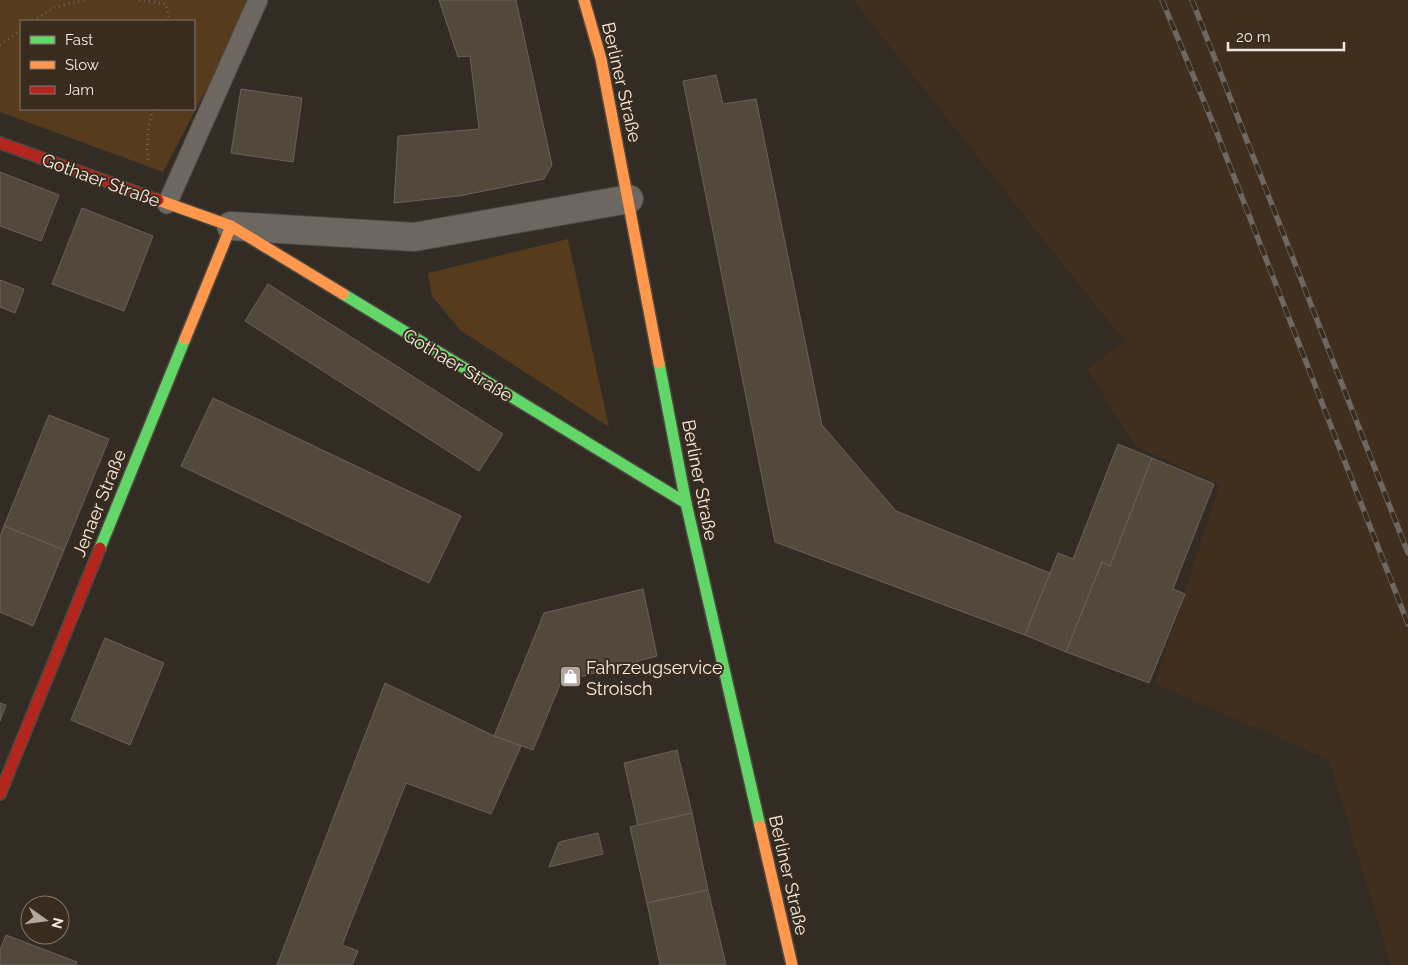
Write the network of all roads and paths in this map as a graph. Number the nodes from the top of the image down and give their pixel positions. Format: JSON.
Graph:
{"nodes":[{"id":1,"x":86,"y":0,"type":"edge"},
{"id":2,"x":139,"y":0,"type":"edge"},
{"id":3,"x":258,"y":0,"type":"edge"},
{"id":4,"x":584,"y":0,"type":"edge"},
{"id":5,"x":34,"y":20,"type":"edge"},
{"id":6,"x":170,"y":20,"type":"edge"},
{"id":7,"x":20,"y":31,"type":"edge"},
{"id":8,"x":0,"y":45,"type":"edge"},
{"id":9,"x":153,"y":110,"type":"edge"},
{"id":10,"x":0,"y":143,"type":"edge"},
{"id":11,"x":144,"y":195,"type":"junction"},
{"id":12,"x":629,"y":199,"type":"junction"},
{"id":13,"x":167,"y":204,"type":"junction"},
{"id":14,"x":231,"y":226,"type":"junction"},
{"id":15,"x":686,"y":504,"type":"junction"},
{"id":16,"x":0,"y":794,"type":"edge"},
{"id":17,"x":792,"y":965,"type":"edge"}],
"edges":[{"from":1,"to":5,"type":"path"},
{"from":2,"to":6,"type":"path"},
{"from":3,"to":13,"type":"lane"},
{"from":4,"to":12,"type":"street","name":"Berliner Straße"},
{"from":7,"to":8,"type":"path"},
{"from":9,"to":11,"type":"path"},
{"from":10,"to":11,"type":"street","name":"Gothaer Straße"},
{"from":11,"to":13,"type":"street","name":"Gothaer Straße"},
{"from":12,"to":14,"type":"street","name":"Gothaer Straße"},
{"from":12,"to":15,"type":"street","name":"Berliner Straße"},
{"from":13,"to":14,"type":"street","name":"Gothaer Straße"},
{"from":14,"to":15,"type":"street","name":"Gothaer Straße"},
{"from":14,"to":16,"type":"street","name":"Jenaer Straße"},
{"from":15,"to":17,"type":"street","name":"Berliner Straße"}]}
